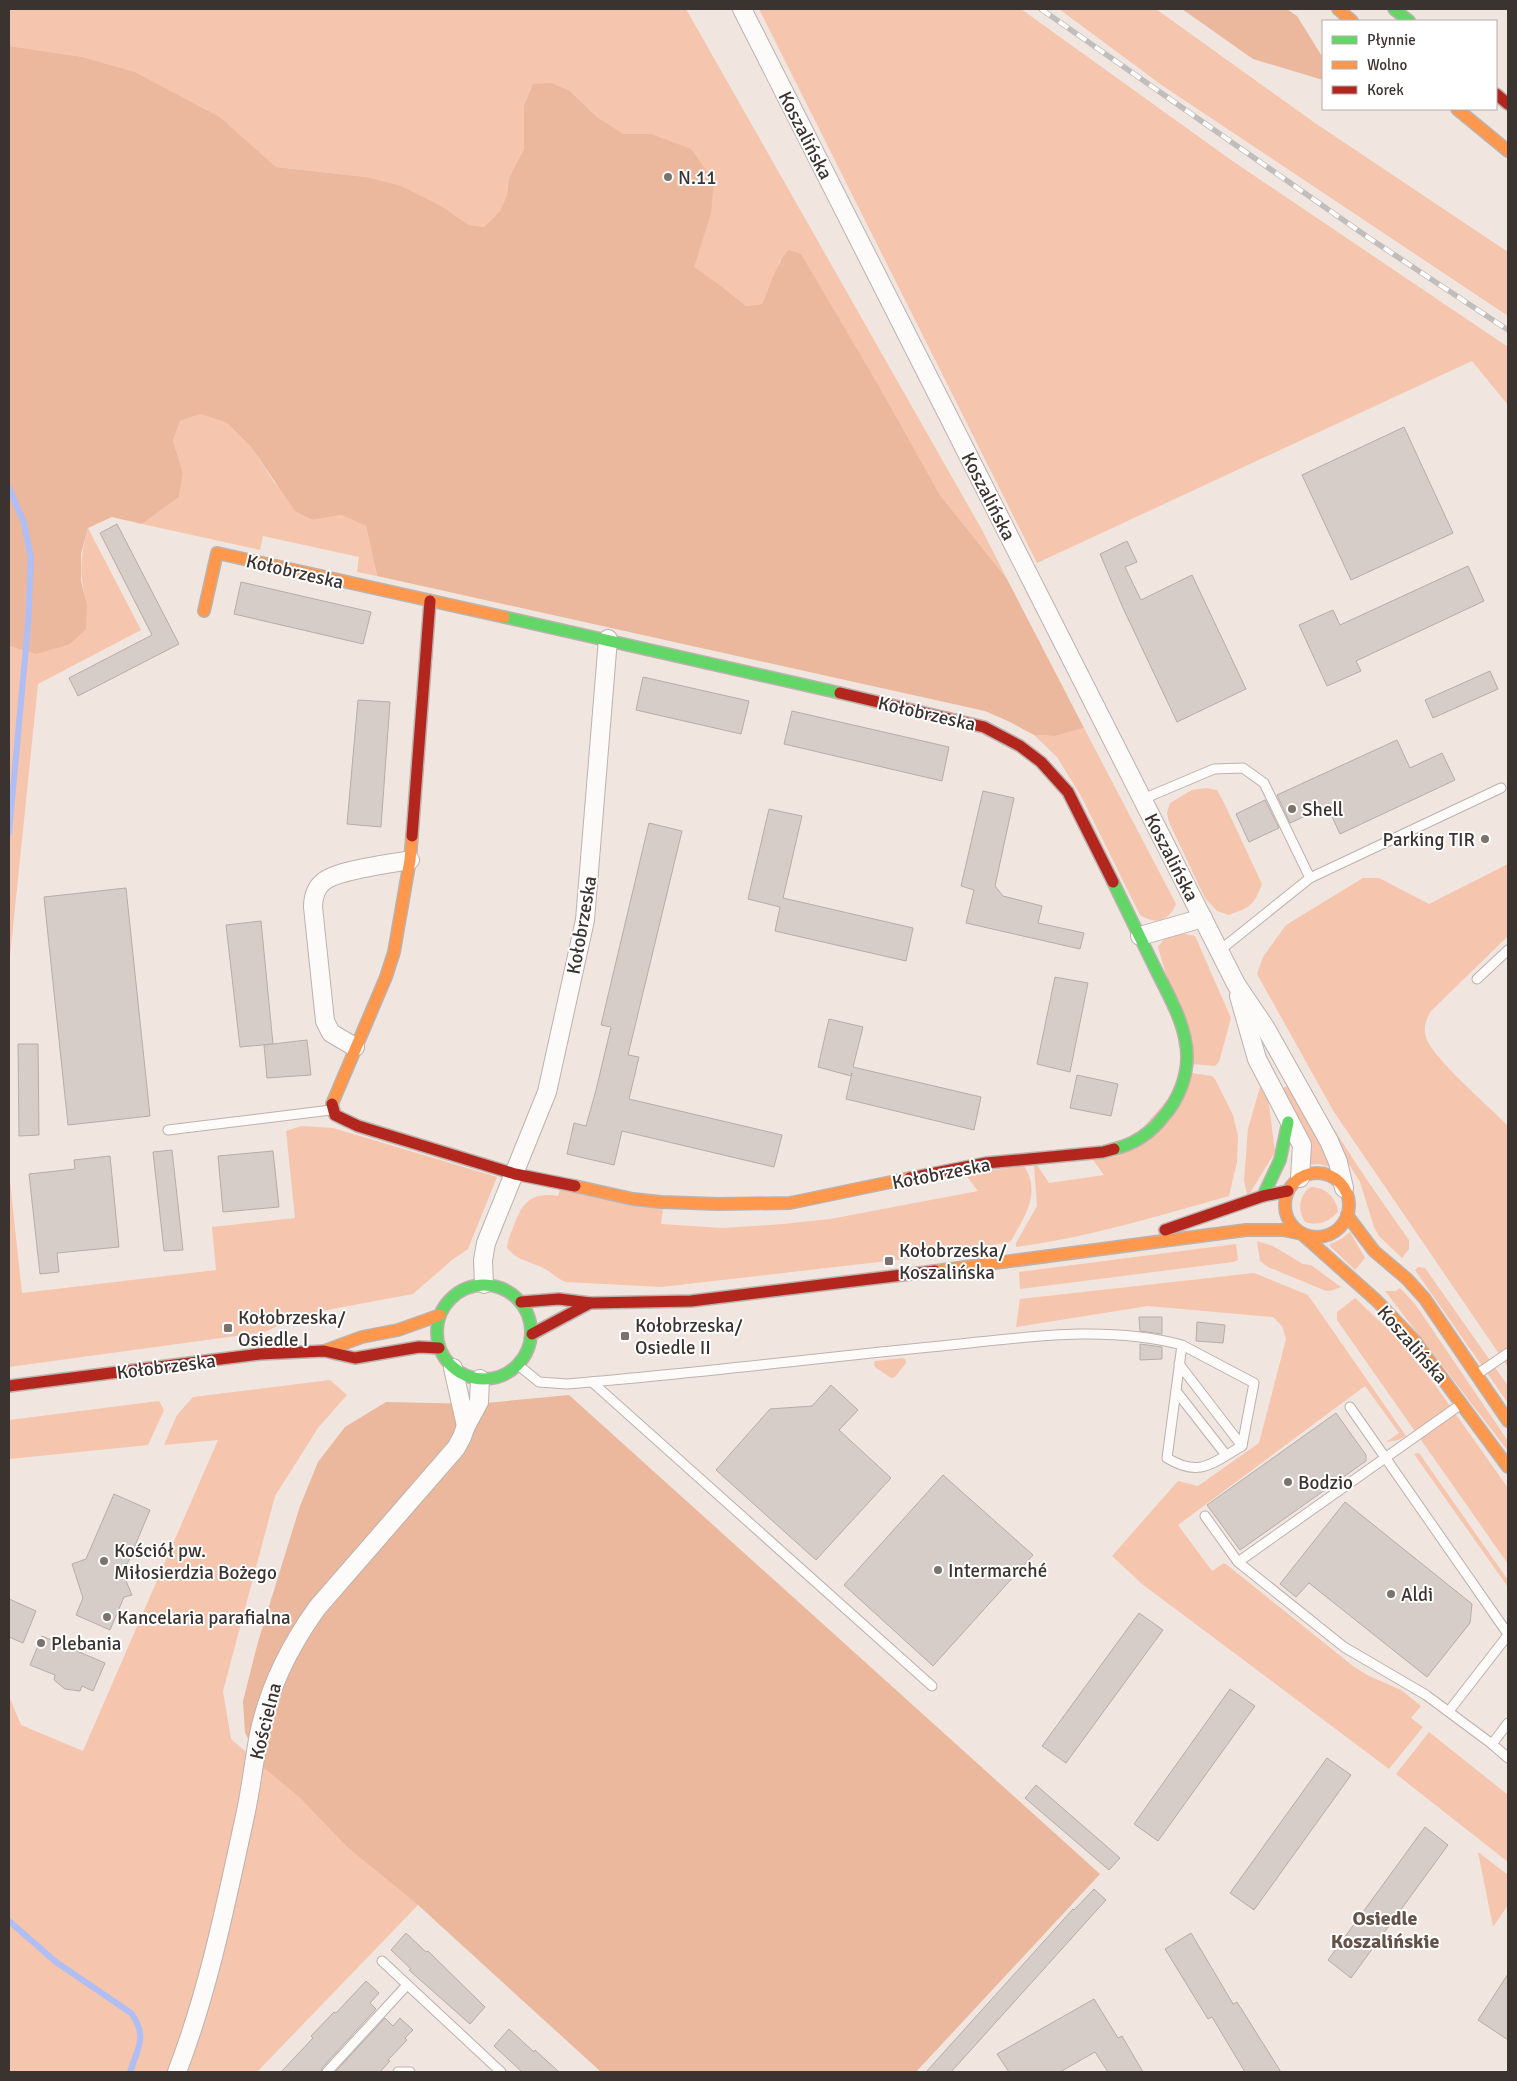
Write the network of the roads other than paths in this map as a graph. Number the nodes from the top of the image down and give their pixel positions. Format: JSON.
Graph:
{"nodes":[{"id":1,"x":742,"y":9,"type":"edge"},
{"id":2,"x":1338,"y":9,"type":"edge"},
{"id":3,"x":1394,"y":9,"type":"edge"},
{"id":4,"x":1351,"y":20,"type":"edge"},
{"id":5,"x":1408,"y":20,"type":"edge"},
{"id":6,"x":1497,"y":95,"type":"edge"},
{"id":7,"x":1508,"y":104,"type":"edge"},
{"id":8,"x":1458,"y":110,"type":"edge"},
{"id":9,"x":1508,"y":151,"type":"edge"},
{"id":10,"x":430,"y":602,"type":"junction"},
{"id":11,"x":204,"y":611,"type":"dead end"},
{"id":12,"x":608,"y":639,"type":"junction"},
{"id":13,"x":1501,"y":788,"type":"dead end"},
{"id":14,"x":1143,"y":799,"type":"junction"},
{"id":15,"x":410,"y":860,"type":"junction"},
{"id":16,"x":1310,"y":878,"type":"junction"},
{"id":17,"x":1203,"y":918,"type":"junction"},
{"id":18,"x":1140,"y":936,"type":"junction"},
{"id":19,"x":1508,"y":950,"type":"edge"},
{"id":20,"x":1219,"y":951,"type":"junction"},
{"id":21,"x":1478,"y":979,"type":"dead end"},
{"id":22,"x":1236,"y":984,"type":"junction"},
{"id":23,"x":355,"y":1047,"type":"junction"},
{"id":24,"x":331,"y":1110,"type":"junction"},
{"id":25,"x":1288,"y":1122,"type":"junction"},
{"id":26,"x":168,"y":1130,"type":"dead end"},
{"id":27,"x":515,"y":1174,"type":"junction"},
{"id":28,"x":1300,"y":1178,"type":"junction"},
{"id":29,"x":1344,"y":1188,"type":"junction"},
{"id":30,"x":1288,"y":1191,"type":"junction"},
{"id":31,"x":1263,"y":1196,"type":"junction"},
{"id":32,"x":1347,"y":1215,"type":"junction"},
{"id":33,"x":1302,"y":1234,"type":"junction"},
{"id":34,"x":1107,"y":1250,"type":"junction"},
{"id":35,"x":484,"y":1284,"type":"junction"},
{"id":36,"x":521,"y":1302,"type":"junction"},
{"id":37,"x":590,"y":1303,"type":"junction"},
{"id":38,"x":440,"y":1315,"type":"junction"},
{"id":39,"x":532,"y":1334,"type":"junction"},
{"id":40,"x":1182,"y":1345,"type":"junction"},
{"id":41,"x":439,"y":1348,"type":"junction"},
{"id":42,"x":324,"y":1351,"type":"junction"},
{"id":43,"x":1508,"y":1353,"type":"edge"},
{"id":44,"x":1179,"y":1364,"type":"junction"},
{"id":45,"x":518,"y":1365,"type":"junction"},
{"id":46,"x":453,"y":1368,"type":"junction"},
{"id":47,"x":1477,"y":1375,"type":"junction"},
{"id":48,"x":480,"y":1379,"type":"junction"},
{"id":49,"x":592,"y":1382,"type":"junction"},
{"id":50,"x":9,"y":1386,"type":"edge"},
{"id":51,"x":1176,"y":1391,"type":"junction"},
{"id":52,"x":1462,"y":1403,"type":"junction"},
{"id":53,"x":1350,"y":1407,"type":"dead end"},
{"id":54,"x":1508,"y":1421,"type":"edge"},
{"id":55,"x":466,"y":1426,"type":"junction"},
{"id":56,"x":1242,"y":1446,"type":"junction"},
{"id":57,"x":1226,"y":1455,"type":"junction"},
{"id":58,"x":1385,"y":1458,"type":"junction"},
{"id":59,"x":1508,"y":1467,"type":"edge"},
{"id":60,"x":1205,"y":1516,"type":"dead end"},
{"id":61,"x":1238,"y":1562,"type":"junction"},
{"id":62,"x":1508,"y":1634,"type":"edge"},
{"id":63,"x":932,"y":1686,"type":"dead end"},
{"id":64,"x":1449,"y":1712,"type":"junction"},
{"id":65,"x":1508,"y":1723,"type":"edge"},
{"id":66,"x":1492,"y":1744,"type":"junction"},
{"id":67,"x":1508,"y":1758,"type":"edge"},
{"id":68,"x":382,"y":1961,"type":"dead end"},
{"id":69,"x":407,"y":1985,"type":"junction"},
{"id":70,"x":177,"y":2072,"type":"edge"},
{"id":71,"x":327,"y":2072,"type":"edge"},
{"id":72,"x":398,"y":2072,"type":"edge"},
{"id":73,"x":410,"y":2072,"type":"edge"},
{"id":74,"x":501,"y":2072,"type":"edge"}],
"edges":[{"from":1,"to":14,"type":"street","name":"Koszalińska"},
{"from":2,"to":4,"type":"main road"},
{"from":3,"to":5,"type":"main road"},
{"from":6,"to":7,"type":"main road"},
{"from":8,"to":9,"type":"main road"},
{"from":10,"to":11,"type":"main road","name":"Kołobrzeska"},
{"from":10,"to":12,"type":"main road","name":"Kołobrzeska"},
{"from":10,"to":15,"type":"main road"},
{"from":12,"to":18,"type":"main road","name":"Kołobrzeska"},
{"from":12,"to":27,"type":"street","name":"Kołobrzeska"},
{"from":13,"to":16,"type":"lane"},
{"from":14,"to":16,"type":"lane"},
{"from":14,"to":17,"type":"street","name":"Koszalińska"},
{"from":15,"to":23,"type":"main road"},
{"from":15,"to":23,"type":"street"},
{"from":16,"to":20,"type":"lane"},
{"from":17,"to":18,"type":"street"},
{"from":17,"to":20,"type":"street","name":"Koszalińska"},
{"from":18,"to":27,"type":"main road","name":"Kołobrzeska"},
{"from":19,"to":21,"type":"lane"},
{"from":20,"to":22,"type":"street","name":"Koszalińska"},
{"from":22,"to":25,"type":"street","name":"Koszalińska"},
{"from":22,"to":29,"type":"street","name":"Koszalińska"},
{"from":23,"to":24,"type":"main road"},
{"from":24,"to":26,"type":"lane"},
{"from":24,"to":27,"type":"main road","name":"Kołobrzeska"},
{"from":25,"to":28,"type":"street","name":"Koszalińska"},
{"from":25,"to":31,"type":"main road"},
{"from":27,"to":35,"type":"street","name":"Kołobrzeska"},
{"from":28,"to":29,"type":"main road"},
{"from":28,"to":30,"type":"main road"},
{"from":29,"to":32,"type":"main road"},
{"from":30,"to":31,"type":"main road"},
{"from":30,"to":33,"type":"main road"},
{"from":31,"to":34,"type":"main road"},
{"from":32,"to":33,"type":"main road"},
{"from":32,"to":47,"type":"main road","name":"Koszalińska"},
{"from":33,"to":34,"type":"main road"},
{"from":33,"to":52,"type":"main road","name":"Koszalińska"},
{"from":34,"to":37,"type":"main road"},
{"from":35,"to":36,"type":"main road"},
{"from":35,"to":38,"type":"main road"},
{"from":36,"to":37,"type":"main road"},
{"from":36,"to":39,"type":"main road"},
{"from":37,"to":39,"type":"main road"},
{"from":38,"to":41,"type":"main road"},
{"from":38,"to":42,"type":"main road","name":"Kołobrzeska"},
{"from":39,"to":45,"type":"main road"},
{"from":40,"to":44,"type":"lane"},
{"from":40,"to":49,"type":"lane"},
{"from":40,"to":56,"type":"lane"},
{"from":41,"to":42,"type":"main road","name":"Kołobrzeska"},
{"from":41,"to":46,"type":"main road"},
{"from":42,"to":50,"type":"main road","name":"Kołobrzeska"},
{"from":43,"to":47,"type":"lane"},
{"from":44,"to":51,"type":"lane"},
{"from":44,"to":56,"type":"lane"},
{"from":45,"to":48,"type":"main road"},
{"from":45,"to":49,"type":"lane"},
{"from":46,"to":48,"type":"main road"},
{"from":46,"to":55,"type":"street"},
{"from":47,"to":54,"type":"main road","name":"Koszalińska"},
{"from":48,"to":55,"type":"street","name":"Kościelna"},
{"from":49,"to":63,"type":"lane"},
{"from":51,"to":57,"type":"lane"},
{"from":51,"to":57,"type":"lane"},
{"from":52,"to":58,"type":"lane"},
{"from":52,"to":59,"type":"main road","name":"Koszalińska"},
{"from":53,"to":58,"type":"lane"},
{"from":55,"to":70,"type":"street","name":"Kościelna"},
{"from":56,"to":57,"type":"lane"},
{"from":58,"to":61,"type":"lane"},
{"from":58,"to":62,"type":"lane"},
{"from":60,"to":61,"type":"lane"},
{"from":61,"to":64,"type":"lane"},
{"from":62,"to":64,"type":"lane"},
{"from":64,"to":66,"type":"lane"},
{"from":65,"to":66,"type":"lane"},
{"from":66,"to":67,"type":"lane"},
{"from":68,"to":69,"type":"lane"},
{"from":69,"to":71,"type":"lane"},
{"from":69,"to":74,"type":"lane"},
{"from":72,"to":73,"type":"lane"}]}
